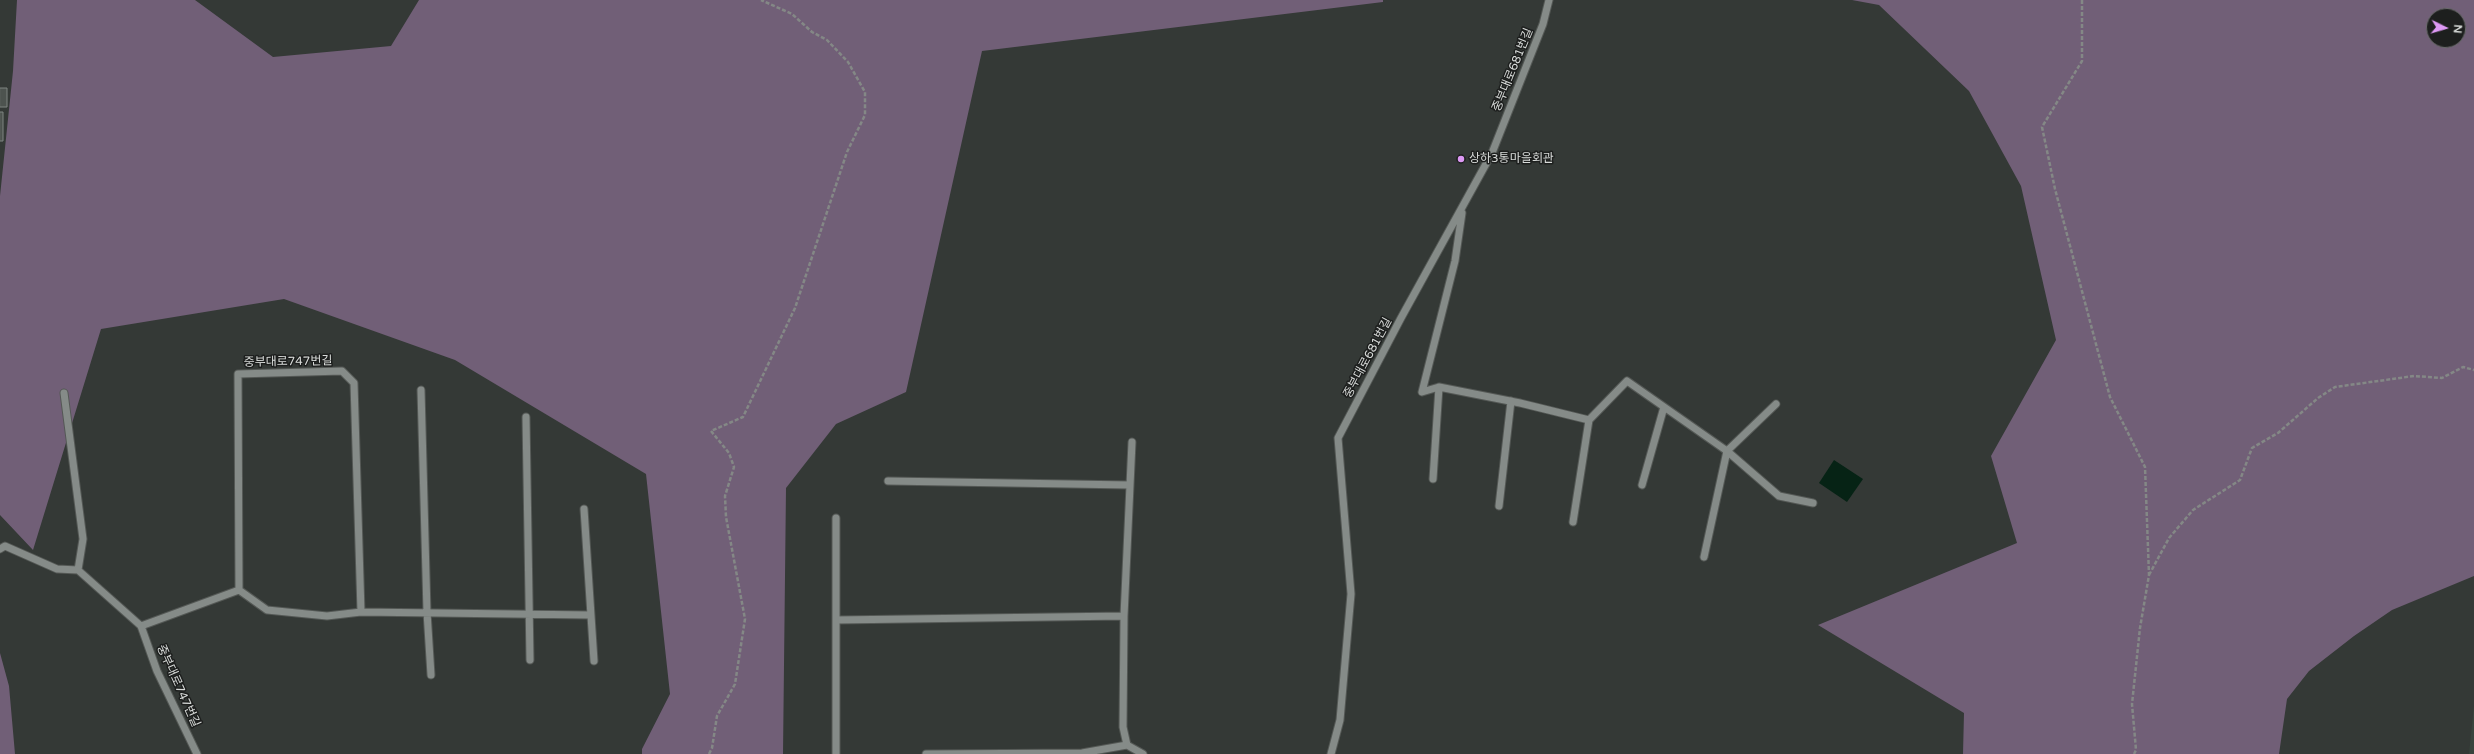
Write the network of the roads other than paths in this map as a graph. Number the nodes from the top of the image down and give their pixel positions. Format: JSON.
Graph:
{"nodes":[{"id":1,"x":1549,"y":0,"type":"edge"},
{"id":2,"x":1462,"y":208,"type":"junction"},
{"id":3,"x":1439,"y":388,"type":"junction"},
{"id":4,"x":422,"y":390,"type":"dead end"},
{"id":5,"x":64,"y":393,"type":"dead end"},
{"id":6,"x":1511,"y":401,"type":"junction"},
{"id":7,"x":1776,"y":404,"type":"dead end"},
{"id":8,"x":1664,"y":407,"type":"junction"},
{"id":9,"x":526,"y":417,"type":"dead end"},
{"id":10,"x":1589,"y":420,"type":"junction"},
{"id":11,"x":1132,"y":442,"type":"dead end"},
{"id":12,"x":1726,"y":451,"type":"junction"},
{"id":13,"x":1434,"y":479,"type":"dead end"},
{"id":14,"x":888,"y":481,"type":"dead end"},
{"id":15,"x":1130,"y":485,"type":"junction"},
{"id":16,"x":1642,"y":485,"type":"dead end"},
{"id":17,"x":1812,"y":503,"type":"dead end"},
{"id":18,"x":1499,"y":506,"type":"dead end"},
{"id":19,"x":584,"y":509,"type":"dead end"},
{"id":20,"x":836,"y":518,"type":"dead end"},
{"id":21,"x":1573,"y":522,"type":"dead end"},
{"id":22,"x":0,"y":548,"type":"edge"},
{"id":23,"x":1704,"y":557,"type":"dead end"},
{"id":24,"x":78,"y":570,"type":"junction"},
{"id":25,"x":239,"y":590,"type":"junction"},
{"id":26,"x":361,"y":612,"type":"junction"},
{"id":27,"x":427,"y":612,"type":"junction"},
{"id":28,"x":530,"y":614,"type":"junction"},
{"id":29,"x":590,"y":615,"type":"junction"},
{"id":30,"x":1124,"y":616,"type":"junction"},
{"id":31,"x":836,"y":620,"type":"junction"},
{"id":32,"x":141,"y":626,"type":"junction"},
{"id":33,"x":530,"y":660,"type":"dead end"},
{"id":34,"x":594,"y":661,"type":"dead end"},
{"id":35,"x":431,"y":674,"type":"dead end"},
{"id":36,"x":1127,"y":745,"type":"junction"},
{"id":37,"x":197,"y":754,"type":"edge"},
{"id":38,"x":836,"y":754,"type":"edge"},
{"id":39,"x":926,"y":754,"type":"edge"},
{"id":40,"x":994,"y":754,"type":"edge"},
{"id":41,"x":1143,"y":754,"type":"edge"},
{"id":42,"x":1331,"y":754,"type":"edge"}],
"edges":[{"from":1,"to":2,"type":"street","name":"중부대로681번길"},
{"from":2,"to":3,"type":"street"},
{"from":2,"to":42,"type":"street","name":"중부대로681번길"},
{"from":3,"to":6,"type":"street"},
{"from":3,"to":13,"type":"street"},
{"from":4,"to":27,"type":"street"},
{"from":5,"to":24,"type":"street"},
{"from":6,"to":10,"type":"street"},
{"from":6,"to":18,"type":"street"},
{"from":7,"to":12,"type":"street"},
{"from":8,"to":10,"type":"street"},
{"from":8,"to":12,"type":"street"},
{"from":8,"to":16,"type":"street"},
{"from":9,"to":28,"type":"street"},
{"from":10,"to":21,"type":"street"},
{"from":11,"to":15,"type":"street"},
{"from":12,"to":17,"type":"street"},
{"from":12,"to":23,"type":"street"},
{"from":14,"to":15,"type":"street"},
{"from":15,"to":30,"type":"street"},
{"from":19,"to":29,"type":"street"},
{"from":20,"to":31,"type":"street"},
{"from":22,"to":24,"type":"street"},
{"from":24,"to":32,"type":"street","name":"중부대로747번길"},
{"from":25,"to":26,"type":"street"},
{"from":25,"to":26,"type":"street","name":"중부대로747번길"},
{"from":25,"to":32,"type":"street"},
{"from":26,"to":27,"type":"street"},
{"from":27,"to":28,"type":"street"},
{"from":27,"to":35,"type":"street"},
{"from":28,"to":29,"type":"street"},
{"from":28,"to":33,"type":"street"},
{"from":29,"to":34,"type":"street"},
{"from":30,"to":31,"type":"street"},
{"from":30,"to":36,"type":"street"},
{"from":31,"to":38,"type":"street"},
{"from":32,"to":37,"type":"street","name":"중부대로747번길"},
{"from":36,"to":40,"type":"street"},
{"from":36,"to":41,"type":"street"},
{"from":39,"to":40,"type":"street"}]}
